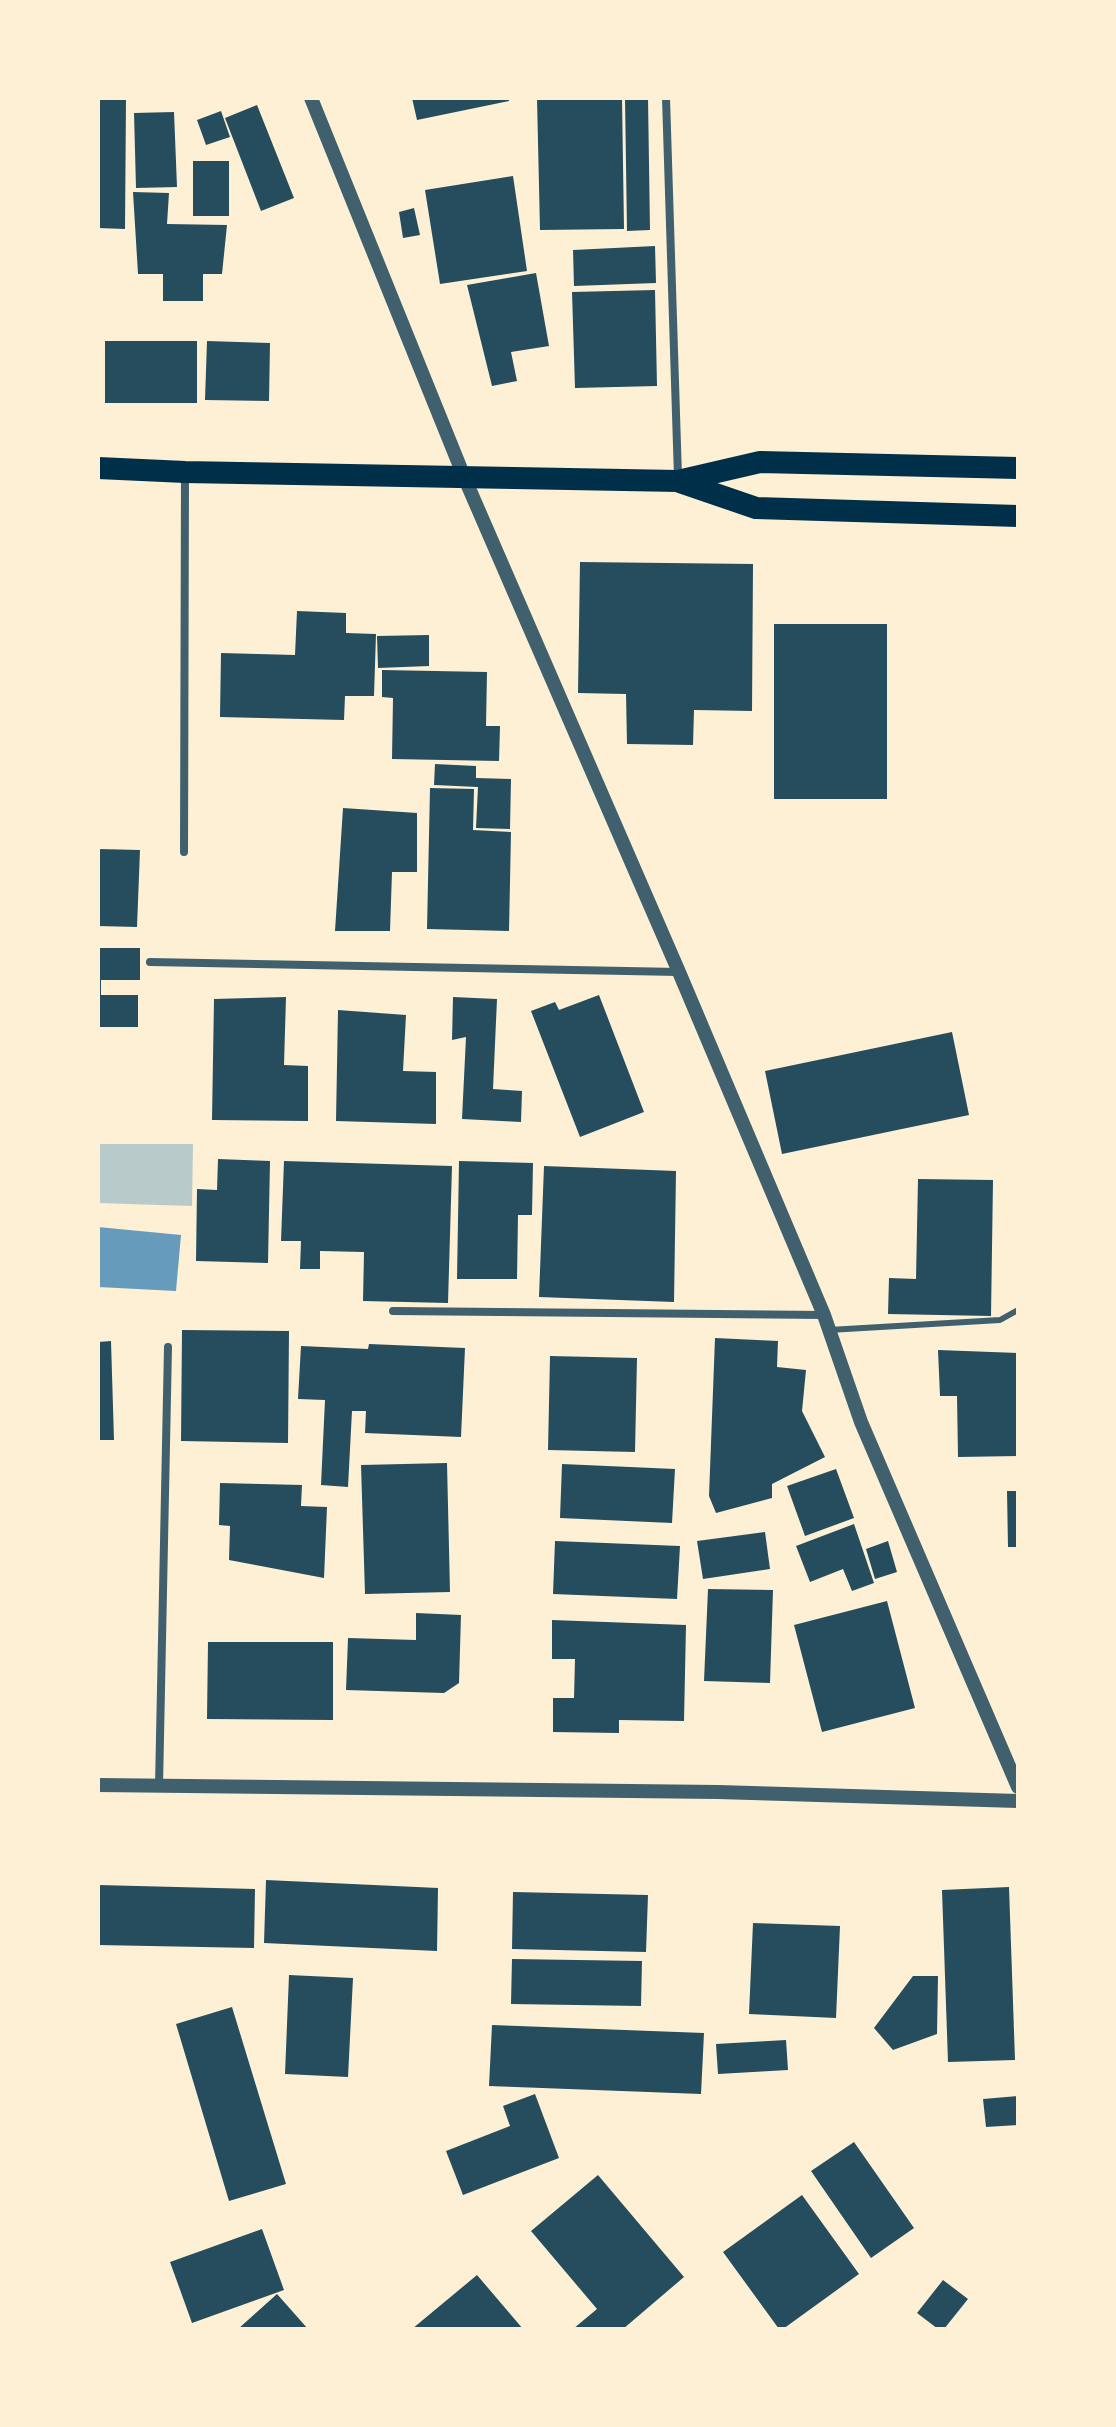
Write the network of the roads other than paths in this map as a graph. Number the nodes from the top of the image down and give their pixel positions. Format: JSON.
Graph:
{"nodes":[{"id":1,"x":311,"y":98,"type":"edge"},
{"id":2,"x":666,"y":98,"type":"edge"},
{"id":3,"x":98,"y":468,"type":"edge"},
{"id":4,"x":1018,"y":468,"type":"edge"},
{"id":5,"x":185,"y":472,"type":"junction"},
{"id":6,"x":465,"y":479,"type":"junction"},
{"id":7,"x":678,"y":481,"type":"junction"},
{"id":8,"x":1018,"y":516,"type":"edge"},
{"id":9,"x":184,"y":852,"type":"dead end"},
{"id":10,"x":150,"y":962,"type":"dead end"},
{"id":11,"x":679,"y":972,"type":"junction"},
{"id":12,"x":1018,"y":1310,"type":"edge"},
{"id":13,"x":393,"y":1311,"type":"dead end"},
{"id":14,"x":826,"y":1322,"type":"junction"},
{"id":15,"x":168,"y":1347,"type":"dead end"},
{"id":16,"x":98,"y":1785,"type":"edge"},
{"id":17,"x":159,"y":1787,"type":"junction"},
{"id":18,"x":1018,"y":1787,"type":"edge"},
{"id":19,"x":1018,"y":1801,"type":"edge"}],
"edges":[{"from":1,"to":6,"type":"street"},
{"from":2,"to":7,"type":"street"},
{"from":3,"to":5,"type":"highway"},
{"from":4,"to":7,"type":"highway"},
{"from":5,"to":6,"type":"highway"},
{"from":5,"to":9,"type":"street"},
{"from":6,"to":7,"type":"highway"},
{"from":6,"to":11,"type":"street"},
{"from":7,"to":8,"type":"highway"},
{"from":10,"to":11,"type":"street"},
{"from":11,"to":14,"type":"street"},
{"from":12,"to":14,"type":"lane"},
{"from":13,"to":14,"type":"street"},
{"from":14,"to":18,"type":"street"},
{"from":15,"to":17,"type":"street"},
{"from":16,"to":17,"type":"street"},
{"from":17,"to":19,"type":"street"}]}
